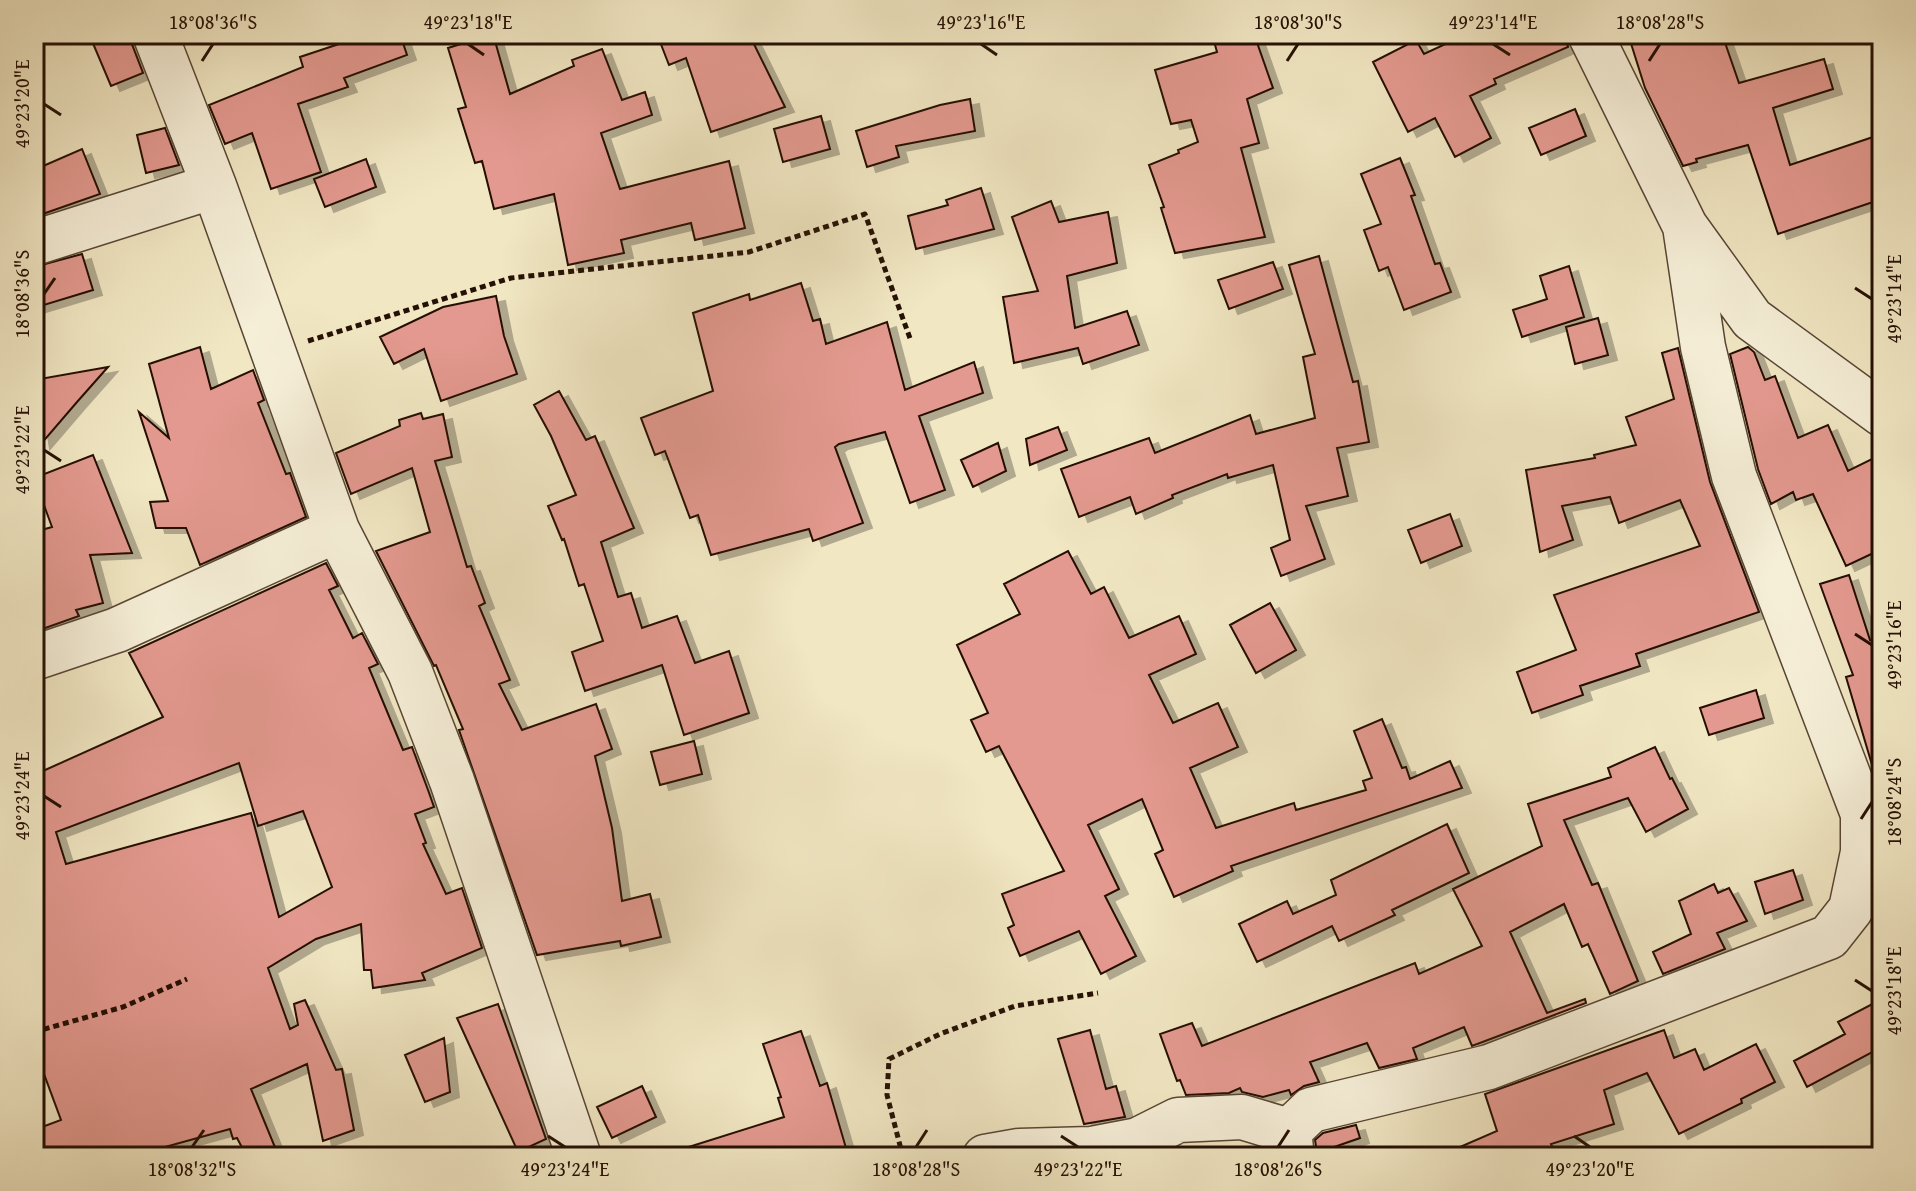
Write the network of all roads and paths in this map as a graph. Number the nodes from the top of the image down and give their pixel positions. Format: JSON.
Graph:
{"nodes":[{"id":1,"x":155,"y":34,"type":"edge"},
{"id":2,"x":1590,"y":34,"type":"edge"},
{"id":3,"x":214,"y":186,"type":"junction"},
{"id":4,"x":1685,"y":226,"type":"junction"},
{"id":5,"x":34,"y":243,"type":"edge"},
{"id":6,"x":911,"y":341,"type":"dead end"},
{"id":7,"x":273,"y":352,"type":"junction"},
{"id":8,"x":1882,"y":414,"type":"edge"},
{"id":9,"x":337,"y":530,"type":"junction"},
{"id":10,"x":34,"y":658,"type":"edge"},
{"id":11,"x":187,"y":979,"type":"dead end"},
{"id":12,"x":1098,"y":993,"type":"dead end"},
{"id":13,"x":34,"y":1032,"type":"edge"},
{"id":14,"x":1291,"y":1144,"type":"edge"},
{"id":15,"x":579,"y":1157,"type":"edge"},
{"id":16,"x":903,"y":1157,"type":"edge"},
{"id":17,"x":985,"y":1157,"type":"edge"}],
"edges":[{"from":1,"to":3,"type":"street"},
{"from":2,"to":4,"type":"street"},
{"from":3,"to":5,"type":"street"},
{"from":3,"to":7,"type":"street"},
{"from":4,"to":8,"type":"street"},
{"from":4,"to":14,"type":"street"},
{"from":6,"to":7,"type":"path"},
{"from":7,"to":9,"type":"street"},
{"from":9,"to":10,"type":"street"},
{"from":9,"to":15,"type":"street"},
{"from":11,"to":13,"type":"path"},
{"from":12,"to":16,"type":"path"},
{"from":14,"to":17,"type":"street"}]}
